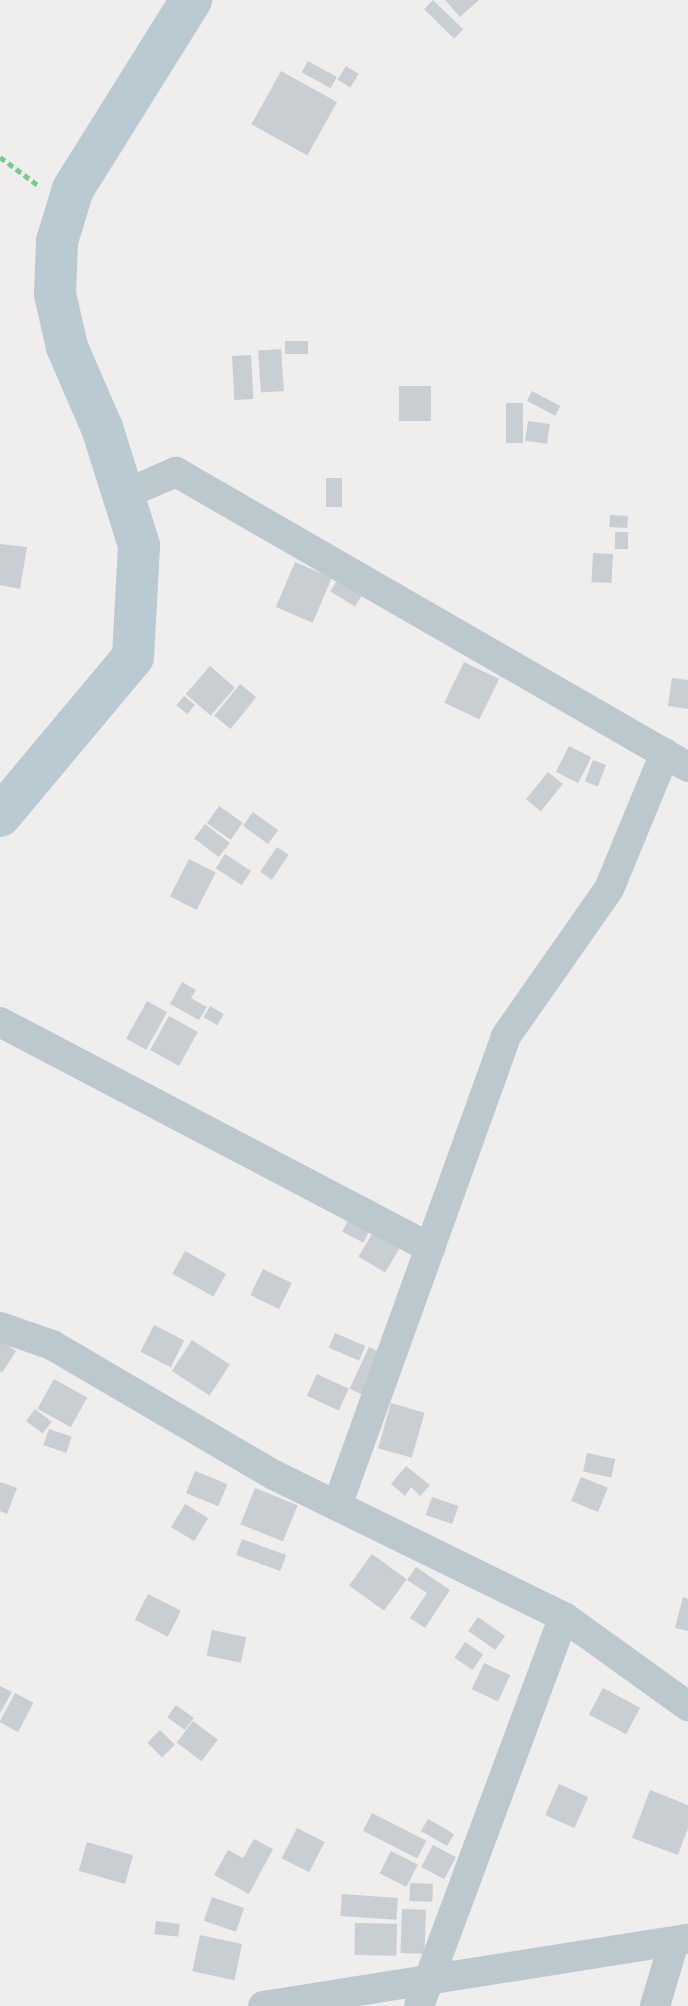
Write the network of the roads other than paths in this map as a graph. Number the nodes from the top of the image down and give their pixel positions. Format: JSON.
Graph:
{"nodes":[{"id":1,"x":191,"y":0,"type":"edge"},
{"id":2,"x":123,"y":495,"type":"junction"},
{"id":3,"x":677,"y":760,"type":"edge"},
{"id":4,"x":0,"y":816,"type":"edge"},
{"id":5,"x":0,"y":1022,"type":"edge"},
{"id":6,"x":430,"y":1248,"type":"junction"},
{"id":7,"x":0,"y":1327,"type":"edge"},
{"id":8,"x":337,"y":1506,"type":"junction"},
{"id":9,"x":564,"y":1617,"type":"junction"},
{"id":10,"x":688,"y":1706,"type":"edge"},
{"id":11,"x":681,"y":1941,"type":"edge"},
{"id":12,"x":422,"y":1994,"type":"edge"},
{"id":13,"x":263,"y":2006,"type":"edge"},
{"id":14,"x":655,"y":2006,"type":"edge"}],
"edges":[{"from":1,"to":2,"type":"main road"},
{"from":2,"to":3,"type":"street"},
{"from":2,"to":4,"type":"main road"},
{"from":3,"to":6,"type":"street"},
{"from":5,"to":6,"type":"street"},
{"from":6,"to":8,"type":"street"},
{"from":7,"to":8,"type":"street"},
{"from":8,"to":9,"type":"street"},
{"from":9,"to":10,"type":"street"},
{"from":9,"to":12,"type":"street"},
{"from":11,"to":12,"type":"street"},
{"from":11,"to":14,"type":"street"},
{"from":12,"to":13,"type":"street"}]}
